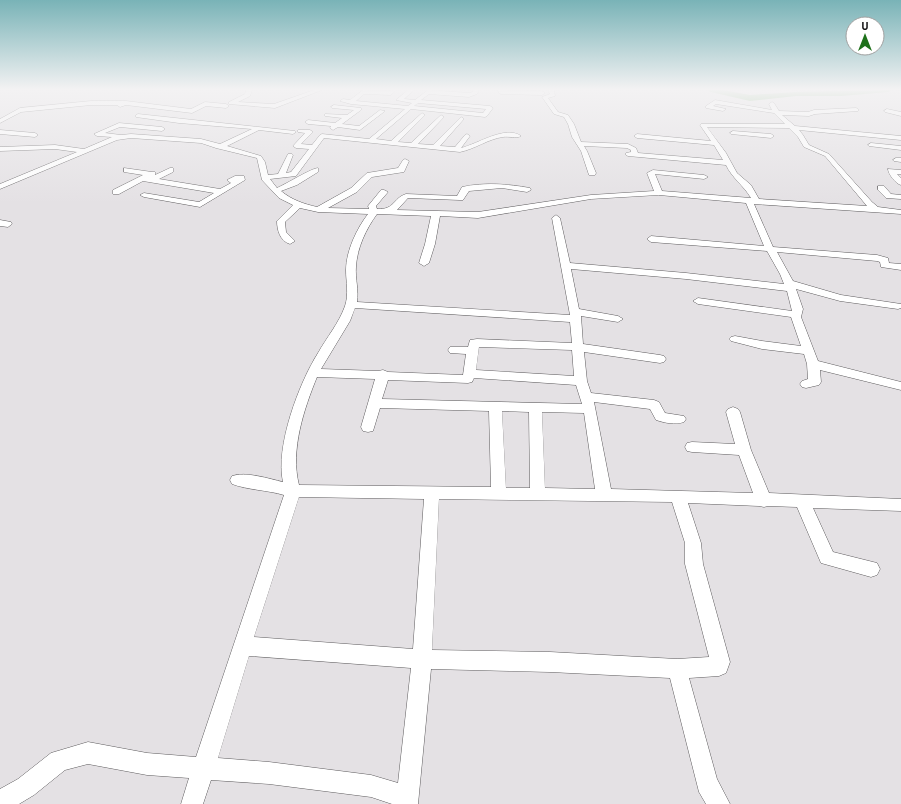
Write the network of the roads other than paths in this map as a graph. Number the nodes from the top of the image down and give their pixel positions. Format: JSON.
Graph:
{"nodes":[{"id":1,"x":793,"y":127,"type":"edge"},
{"id":2,"x":113,"y":128,"type":"edge"},
{"id":3,"x":146,"y":128,"type":"edge"},
{"id":4,"x":165,"y":128,"type":"edge"},
{"id":5,"x":208,"y":128,"type":"edge"},
{"id":6,"x":253,"y":128,"type":"edge"},
{"id":7,"x":258,"y":128,"type":"junction"},
{"id":8,"x":333,"y":128,"type":"edge"},
{"id":9,"x":385,"y":128,"type":"edge"},
{"id":10,"x":409,"y":128,"type":"edge"},
{"id":11,"x":431,"y":128,"type":"edge"},
{"id":12,"x":453,"y":128,"type":"edge"},
{"id":13,"x":573,"y":128,"type":"edge"},
{"id":14,"x":704,"y":128,"type":"edge"},
{"id":15,"x":796,"y":128,"type":"edge"},
{"id":16,"x":162,"y":129,"type":"junction"},
{"id":17,"x":300,"y":131,"type":"dead end"},
{"id":18,"x":706,"y":131,"type":"junction"},
{"id":19,"x":0,"y":132,"type":"edge"},
{"id":20,"x":293,"y":132,"type":"dead end"},
{"id":21,"x":310,"y":132,"type":"junction"},
{"id":22,"x":34,"y":135,"type":"dead end"},
{"id":23,"x":204,"y":135,"type":"junction"},
{"id":24,"x":323,"y":135,"type":"junction"},
{"id":25,"x":121,"y":136,"type":"junction"},
{"id":26,"x":467,"y":136,"type":"dead end"},
{"id":27,"x":518,"y":136,"type":"dead end"},
{"id":28,"x":637,"y":136,"type":"dead end"},
{"id":29,"x":771,"y":136,"type":"dead end"},
{"id":30,"x":149,"y":137,"type":"junction"},
{"id":31,"x":370,"y":141,"type":"junction"},
{"id":32,"x":393,"y":143,"type":"junction"},
{"id":33,"x":715,"y":143,"type":"junction"},
{"id":34,"x":579,"y":144,"type":"junction"},
{"id":35,"x":900,"y":144,"type":"edge"},
{"id":36,"x":413,"y":145,"type":"junction"},
{"id":37,"x":871,"y":145,"type":"dead end"},
{"id":38,"x":218,"y":147,"type":"junction"},
{"id":39,"x":314,"y":147,"type":"junction"},
{"id":40,"x":435,"y":147,"type":"junction"},
{"id":41,"x":0,"y":149,"type":"edge"},
{"id":42,"x":456,"y":150,"type":"junction"},
{"id":43,"x":84,"y":151,"type":"junction"},
{"id":44,"x":610,"y":152,"type":"dead end"},
{"id":45,"x":290,"y":154,"type":"dead end"},
{"id":46,"x":635,"y":154,"type":"junction"},
{"id":47,"x":648,"y":160,"type":"dead end"},
{"id":48,"x":405,"y":161,"type":"dead end"},
{"id":49,"x":728,"y":163,"type":"junction"},
{"id":50,"x":127,"y":170,"type":"dead end"},
{"id":51,"x":170,"y":170,"type":"dead end"},
{"id":52,"x":315,"y":170,"type":"dead end"},
{"id":53,"x":652,"y":172,"type":"junction"},
{"id":54,"x":901,"y":172,"type":"edge"},
{"id":55,"x":592,"y":173,"type":"dead end"},
{"id":56,"x":281,"y":175,"type":"junction"},
{"id":57,"x":151,"y":177,"type":"junction"},
{"id":58,"x":704,"y":177,"type":"dead end"},
{"id":59,"x":250,"y":178,"type":"junction"},
{"id":60,"x":524,"y":181,"type":"dead end"},
{"id":61,"x":167,"y":183,"type":"junction"},
{"id":62,"x":901,"y":183,"type":"edge"},
{"id":63,"x":0,"y":187,"type":"edge"},
{"id":64,"x":881,"y":188,"type":"dead end"},
{"id":65,"x":527,"y":190,"type":"junction"},
{"id":66,"x":219,"y":191,"type":"junction"},
{"id":67,"x":276,"y":191,"type":"junction"},
{"id":68,"x":116,"y":192,"type":"dead end"},
{"id":69,"x":384,"y":192,"type":"dead end"},
{"id":70,"x":659,"y":194,"type":"junction"},
{"id":71,"x":901,"y":197,"type":"edge"},
{"id":72,"x":460,"y":198,"type":"junction"},
{"id":73,"x":753,"y":201,"type":"junction"},
{"id":74,"x":298,"y":205,"type":"junction"},
{"id":75,"x":532,"y":208,"type":"junction"},
{"id":76,"x":876,"y":209,"type":"junction"},
{"id":77,"x":318,"y":210,"type":"junction"},
{"id":78,"x":901,"y":212,"type":"edge"},
{"id":79,"x":378,"y":213,"type":"junction"},
{"id":80,"x":436,"y":214,"type":"junction"},
{"id":81,"x":457,"y":215,"type":"junction"},
{"id":82,"x":556,"y":218,"type":"dead end"},
{"id":83,"x":652,"y":239,"type":"dead end"},
{"id":84,"x":290,"y":241,"type":"dead end"},
{"id":85,"x":770,"y":249,"type":"junction"},
{"id":86,"x":424,"y":263,"type":"dead end"},
{"id":87,"x":567,"y":266,"type":"junction"},
{"id":88,"x":901,"y":268,"type":"edge"},
{"id":89,"x":790,"y":286,"type":"junction"},
{"id":90,"x":698,"y":301,"type":"dead end"},
{"id":91,"x":351,"y":305,"type":"junction"},
{"id":92,"x":898,"y":306,"type":"dead end"},
{"id":93,"x":575,"y":315,"type":"junction"},
{"id":94,"x":797,"y":315,"type":"junction"},
{"id":95,"x":618,"y":319,"type":"dead end"},
{"id":96,"x":735,"y":339,"type":"dead end"},
{"id":97,"x":578,"y":347,"type":"junction"},
{"id":98,"x":454,"y":350,"type":"dead end"},
{"id":99,"x":473,"y":351,"type":"junction"},
{"id":100,"x":808,"y":351,"type":"junction"},
{"id":101,"x":660,"y":359,"type":"dead end"},
{"id":102,"x":813,"y":364,"type":"junction"},
{"id":103,"x":524,"y":370,"type":"dead end"},
{"id":104,"x":469,"y":371,"type":"junction"},
{"id":105,"x":313,"y":373,"type":"junction"},
{"id":106,"x":382,"y":374,"type":"junction"},
{"id":107,"x":581,"y":381,"type":"junction"},
{"id":108,"x":806,"y":384,"type":"dead end"},
{"id":109,"x":901,"y":386,"type":"edge"},
{"id":110,"x":375,"y":403,"type":"junction"},
{"id":111,"x":588,"y":403,"type":"junction"},
{"id":112,"x":494,"y":406,"type":"junction"},
{"id":113,"x":535,"y":407,"type":"junction"},
{"id":114,"x":733,"y":412,"type":"dead end"},
{"id":115,"x":679,"y":419,"type":"dead end"},
{"id":116,"x":368,"y":427,"type":"dead end"},
{"id":117,"x":692,"y":447,"type":"dead end"},
{"id":118,"x":744,"y":450,"type":"junction"},
{"id":119,"x":238,"y":480,"type":"dead end"},
{"id":120,"x":293,"y":491,"type":"junction"},
{"id":121,"x":432,"y":492,"type":"junction"},
{"id":122,"x":499,"y":494,"type":"junction"},
{"id":123,"x":538,"y":495,"type":"junction"},
{"id":124,"x":604,"y":495,"type":"junction"},
{"id":125,"x":678,"y":496,"type":"junction"},
{"id":126,"x":764,"y":501,"type":"junction"},
{"id":127,"x":802,"y":502,"type":"junction"},
{"id":128,"x":901,"y":505,"type":"edge"},
{"id":129,"x":871,"y":569,"type":"dead end"},
{"id":130,"x":243,"y":646,"type":"junction"},
{"id":131,"x":422,"y":659,"type":"junction"},
{"id":132,"x":676,"y":669,"type":"junction"},
{"id":133,"x":204,"y":769,"type":"junction"},
{"id":134,"x":408,"y":801,"type":"edge"},
{"id":135,"x":0,"y":802,"type":"edge"},
{"id":136,"x":192,"y":804,"type":"edge"},
{"id":137,"x":719,"y":804,"type":"edge"}],
"edges":[{"from":1,"to":76,"type":"street"},
{"from":2,"to":25,"type":"street"},
{"from":3,"to":16,"type":"street"},
{"from":4,"to":16,"type":"street"},
{"from":5,"to":23,"type":"street"},
{"from":6,"to":7,"type":"street"},
{"from":7,"to":20,"type":"street"},
{"from":7,"to":38,"type":"street"},
{"from":8,"to":24,"type":"street"},
{"from":9,"to":31,"type":"street"},
{"from":10,"to":32,"type":"street"},
{"from":11,"to":36,"type":"street"},
{"from":12,"to":40,"type":"street"},
{"from":13,"to":34,"type":"street"},
{"from":14,"to":18,"type":"street"},
{"from":15,"to":35,"type":"street"},
{"from":16,"to":30,"type":"street"},
{"from":17,"to":21,"type":"street"},
{"from":18,"to":29,"type":"street"},
{"from":18,"to":33,"type":"street"},
{"from":19,"to":22,"type":"street"},
{"from":21,"to":24,"type":"street"},
{"from":21,"to":39,"type":"street"},
{"from":23,"to":30,"type":"street"},
{"from":23,"to":38,"type":"street"},
{"from":24,"to":31,"type":"street"},
{"from":24,"to":39,"type":"street"},
{"from":25,"to":30,"type":"street"},
{"from":25,"to":43,"type":"street"},
{"from":26,"to":42,"type":"street"},
{"from":27,"to":42,"type":"street"},
{"from":28,"to":33,"type":"street"},
{"from":31,"to":32,"type":"street"},
{"from":32,"to":36,"type":"street"},
{"from":33,"to":49,"type":"street"},
{"from":34,"to":46,"type":"street"},
{"from":34,"to":55,"type":"street"},
{"from":35,"to":37,"type":"street"},
{"from":36,"to":40,"type":"street"},
{"from":38,"to":59,"type":"street"},
{"from":39,"to":56,"type":"street"},
{"from":40,"to":42,"type":"street"},
{"from":41,"to":43,"type":"street"},
{"from":43,"to":63,"type":"street"},
{"from":44,"to":46,"type":"street"},
{"from":45,"to":56,"type":"street"},
{"from":46,"to":49,"type":"street"},
{"from":47,"to":53,"type":"street"},
{"from":48,"to":77,"type":"street"},
{"from":49,"to":73,"type":"street"},
{"from":50,"to":57,"type":"street"},
{"from":51,"to":57,"type":"street"},
{"from":52,"to":67,"type":"street"},
{"from":53,"to":58,"type":"street"},
{"from":53,"to":70,"type":"street"},
{"from":54,"to":62,"type":"street"},
{"from":56,"to":59,"type":"street"},
{"from":57,"to":61,"type":"street"},
{"from":57,"to":68,"type":"street"},
{"from":59,"to":66,"type":"street"},
{"from":59,"to":67,"type":"street"},
{"from":60,"to":65,"type":"street"},
{"from":61,"to":66,"type":"street"},
{"from":61,"to":66,"type":"street"},
{"from":64,"to":71,"type":"street"},
{"from":65,"to":72,"type":"street"},
{"from":65,"to":75,"type":"street"},
{"from":67,"to":74,"type":"street"},
{"from":69,"to":79,"type":"street"},
{"from":70,"to":73,"type":"street"},
{"from":70,"to":75,"type":"street"},
{"from":72,"to":79,"type":"street"},
{"from":72,"to":81,"type":"street"},
{"from":73,"to":76,"type":"street"},
{"from":73,"to":85,"type":"street"},
{"from":74,"to":77,"type":"street"},
{"from":74,"to":84,"type":"street"},
{"from":75,"to":81,"type":"street"},
{"from":76,"to":78,"type":"street"},
{"from":77,"to":79,"type":"street"},
{"from":79,"to":80,"type":"street"},
{"from":79,"to":91,"type":"street"},
{"from":80,"to":81,"type":"street"},
{"from":80,"to":86,"type":"street"},
{"from":82,"to":87,"type":"street"},
{"from":83,"to":85,"type":"street"},
{"from":85,"to":88,"type":"street"},
{"from":85,"to":89,"type":"street"},
{"from":87,"to":89,"type":"street"},
{"from":87,"to":93,"type":"street"},
{"from":89,"to":92,"type":"street"},
{"from":89,"to":94,"type":"street"},
{"from":90,"to":94,"type":"street"},
{"from":91,"to":93,"type":"street"},
{"from":91,"to":105,"type":"street"},
{"from":93,"to":95,"type":"street"},
{"from":93,"to":97,"type":"street"},
{"from":94,"to":100,"type":"street"},
{"from":96,"to":100,"type":"street"},
{"from":97,"to":99,"type":"street"},
{"from":97,"to":101,"type":"street"},
{"from":97,"to":107,"type":"street"},
{"from":98,"to":99,"type":"street"},
{"from":99,"to":104,"type":"street"},
{"from":100,"to":102,"type":"street"},
{"from":102,"to":108,"type":"street"},
{"from":102,"to":109,"type":"street"},
{"from":103,"to":104,"type":"street"},
{"from":104,"to":106,"type":"street"},
{"from":104,"to":107,"type":"street"},
{"from":105,"to":106,"type":"street"},
{"from":105,"to":120,"type":"street"},
{"from":106,"to":110,"type":"street"},
{"from":107,"to":111,"type":"street"},
{"from":110,"to":112,"type":"street"},
{"from":110,"to":116,"type":"street"},
{"from":111,"to":113,"type":"street"},
{"from":111,"to":115,"type":"street"},
{"from":111,"to":124,"type":"street"},
{"from":112,"to":113,"type":"street"},
{"from":112,"to":122,"type":"street"},
{"from":113,"to":123,"type":"street"},
{"from":114,"to":118,"type":"street"},
{"from":117,"to":118,"type":"street"},
{"from":118,"to":126,"type":"street"},
{"from":119,"to":120,"type":"street"},
{"from":120,"to":121,"type":"street"},
{"from":120,"to":130,"type":"street"},
{"from":121,"to":122,"type":"street"},
{"from":121,"to":131,"type":"street"},
{"from":122,"to":123,"type":"street"},
{"from":123,"to":124,"type":"street"},
{"from":124,"to":125,"type":"street"},
{"from":125,"to":126,"type":"street"},
{"from":125,"to":132,"type":"street"},
{"from":126,"to":127,"type":"street"},
{"from":127,"to":128,"type":"street"},
{"from":127,"to":129,"type":"street"},
{"from":130,"to":131,"type":"street"},
{"from":130,"to":133,"type":"street"},
{"from":131,"to":132,"type":"street"},
{"from":131,"to":134,"type":"street"},
{"from":132,"to":137,"type":"street"},
{"from":133,"to":134,"type":"street"},
{"from":133,"to":135,"type":"street"},
{"from":133,"to":136,"type":"street"}]}
